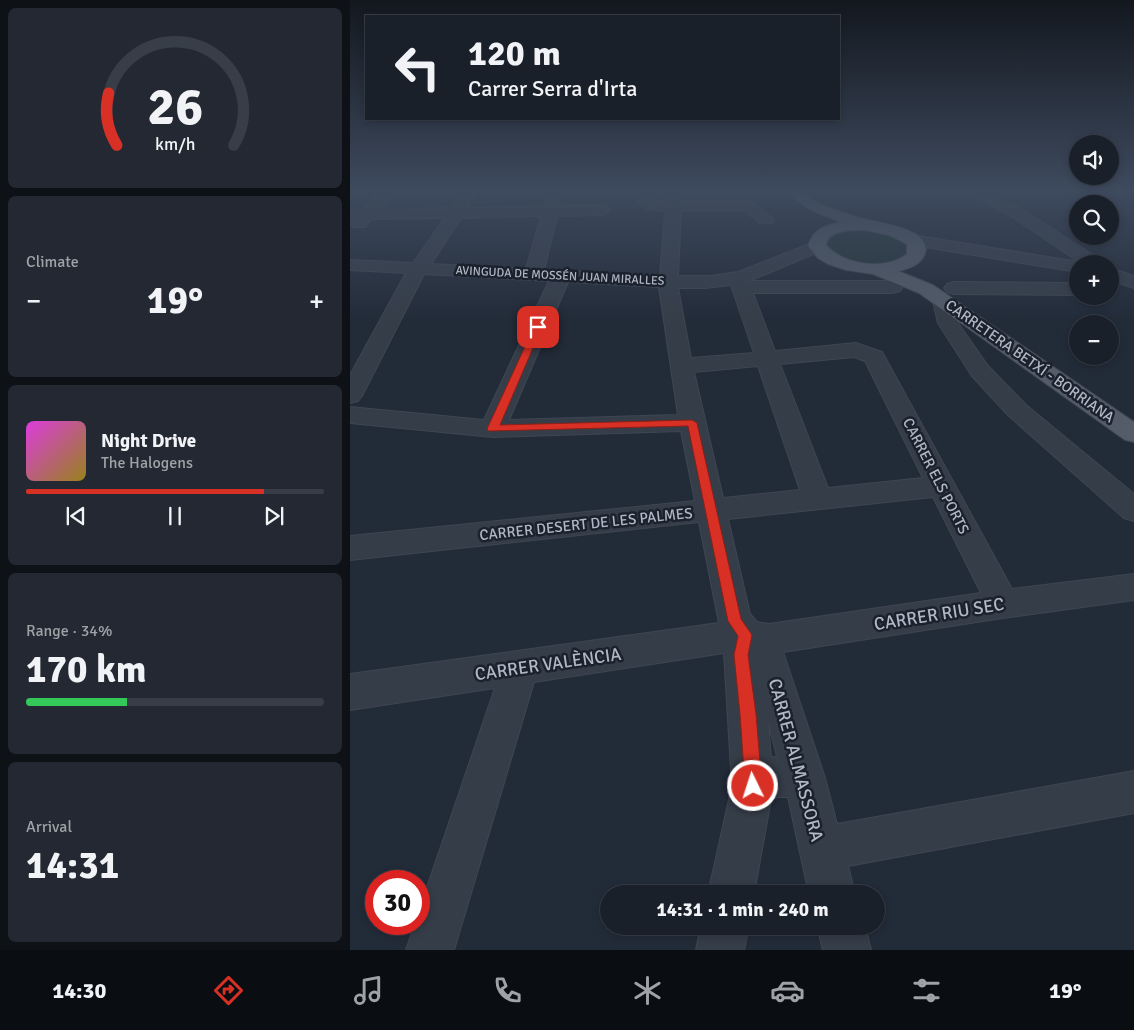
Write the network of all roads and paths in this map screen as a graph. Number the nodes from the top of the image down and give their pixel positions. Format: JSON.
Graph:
{"nodes":[{"id":1,"x":441,"y":233,"type":"edge"},
{"id":2,"x":544,"y":233,"type":"edge"},
{"id":3,"x":673,"y":233,"type":"edge"},
{"id":4,"x":824,"y":233,"type":"edge"},
{"id":5,"x":895,"y":233,"type":"edge"},
{"id":6,"x":1048,"y":233,"type":"edge"},
{"id":7,"x":817,"y":246,"type":"junction"},
{"id":8,"x":912,"y":253,"type":"junction"},
{"id":9,"x":1080,"y":255,"type":"edge"},
{"id":10,"x":835,"y":262,"type":"junction"},
{"id":11,"x":350,"y":265,"type":"edge"},
{"id":12,"x":1069,"y":266,"type":"edge"},
{"id":13,"x":418,"y":268,"type":"junction"},
{"id":14,"x":769,"y":268,"type":"junction"},
{"id":15,"x":876,"y":269,"type":"junction"},
{"id":16,"x":534,"y":275,"type":"junction"},
{"id":17,"x":561,"y":276,"type":"junction"},
{"id":18,"x":1119,"y":277,"type":"edge"},
{"id":19,"x":670,"y":282,"type":"junction"},
{"id":20,"x":740,"y":282,"type":"junction"},
{"id":21,"x":1133,"y":282,"type":"edge"},
{"id":22,"x":1119,"y":285,"type":"edge"},
{"id":23,"x":893,"y":287,"type":"dead end"},
{"id":24,"x":1069,"y":289,"type":"edge"},
{"id":25,"x":941,"y":293,"type":"junction"},
{"id":26,"x":769,"y":359,"type":"junction"},
{"id":27,"x":682,"y":366,"type":"junction"},
{"id":28,"x":350,"y":396,"type":"edge"},
{"id":29,"x":350,"y":415,"type":"edge"},
{"id":30,"x":692,"y":423,"type":"junction"},
{"id":31,"x":493,"y":429,"type":"junction"},
{"id":32,"x":1134,"y":434,"type":"edge"},
{"id":33,"x":940,"y":486,"type":"junction"},
{"id":34,"x":818,"y":500,"type":"junction"},
{"id":35,"x":1134,"y":510,"type":"edge"},
{"id":36,"x":711,"y":511,"type":"junction"},
{"id":37,"x":350,"y":548,"type":"edge"},
{"id":38,"x":1134,"y":587,"type":"edge"},
{"id":39,"x":1003,"y":604,"type":"junction"},
{"id":40,"x":745,"y":635,"type":"junction"},
{"id":41,"x":520,"y":668,"type":"junction"},
{"id":42,"x":350,"y":692,"type":"edge"},
{"id":43,"x":804,"y":778,"type":"junction"},
{"id":44,"x":753,"y":786,"type":"junction"},
{"id":45,"x":1134,"y":792,"type":"edge"},
{"id":46,"x":820,"y":849,"type":"junction"},
{"id":47,"x":733,"y":885,"type":"edge"},
{"id":48,"x":830,"y":885,"type":"edge"},
{"id":49,"x":723,"y":935,"type":"edge"},
{"id":50,"x":843,"y":935,"type":"edge"},
{"id":51,"x":430,"y":950,"type":"edge"},
{"id":52,"x":720,"y":950,"type":"edge"},
{"id":53,"x":847,"y":950,"type":"edge"}],
"edges":[{"from":1,"to":13,"type":"street"},
{"from":2,"to":16,"type":"street"},
{"from":3,"to":19,"type":"street","name":"CARRER ALMASSORA"},
{"from":4,"to":7,"type":"main road"},
{"from":5,"to":8,"type":"main road"},
{"from":6,"to":9,"type":"street"},
{"from":7,"to":10,"type":"main road"},
{"from":7,"to":14,"type":"street","name":"AVINGUDA DE MOSSÉN JUAN MIRALLES"},
{"from":8,"to":12,"type":"street"},
{"from":8,"to":15,"type":"main road"},
{"from":8,"to":25,"type":"main road","name":"CARRETERA BETXÍ - BORRIANA"},
{"from":10,"to":14,"type":"street","name":"AVINGUDA DE MOSSÉN JUAN MIRALLES"},
{"from":10,"to":15,"type":"main road"},
{"from":11,"to":13,"type":"street","name":"AVINGUDA DE MOSSÉN JUAN MIRALLES"},
{"from":13,"to":16,"type":"street","name":"AVINGUDA DE MOSSÉN JUAN MIRALLES"},
{"from":13,"to":28,"type":"street"},
{"from":14,"to":20,"type":"street","name":"AVINGUDA DE MOSSÉN JUAN MIRALLES"},
{"from":15,"to":25,"type":"main road","name":"CARRETERA BETXÍ - BORRIANA"},
{"from":16,"to":17,"type":"street","name":"AVINGUDA DE MOSSÉN JUAN MIRALLES"},
{"from":17,"to":19,"type":"street","name":"AVINGUDA DE MOSSÉN JUAN MIRALLES"},
{"from":17,"to":31,"type":"street"},
{"from":18,"to":21,"type":"street"},
{"from":19,"to":20,"type":"street","name":"AVINGUDA DE MOSSÉN JUAN MIRALLES"},
{"from":19,"to":27,"type":"street","name":"CARRER ALMASSORA"},
{"from":20,"to":23,"type":"street","name":"AVINGUDA DE MOSSÉN JUAN MIRALLES"},
{"from":20,"to":26,"type":"street"},
{"from":21,"to":22,"type":"street"},
{"from":24,"to":25,"type":"street"},
{"from":25,"to":32,"type":"main road","name":"CARRETERA BETXÍ - BORRIANA"},
{"from":25,"to":35,"type":"street"},
{"from":26,"to":27,"type":"street"},
{"from":26,"to":33,"type":"street","name":"CARRER ELS PORTS"},
{"from":26,"to":34,"type":"street"},
{"from":27,"to":30,"type":"street","name":"CARRER ALMASSORA"},
{"from":29,"to":31,"type":"street"},
{"from":30,"to":31,"type":"street"},
{"from":30,"to":36,"type":"street","name":"CARRER ALMASSORA"},
{"from":33,"to":34,"type":"street","name":"CARRER DESERT DE LES PALMES"},
{"from":33,"to":39,"type":"street","name":"CARRER ELS PORTS"},
{"from":34,"to":36,"type":"street","name":"CARRER DESERT DE LES PALMES"},
{"from":36,"to":37,"type":"street","name":"CARRER DESERT DE LES PALMES"},
{"from":36,"to":40,"type":"street","name":"CARRER ALMASSORA"},
{"from":38,"to":39,"type":"street","name":"CARRER RIU SEC"},
{"from":39,"to":40,"type":"street","name":"CARRER RIU SEC"},
{"from":40,"to":41,"type":"street","name":"CARRER VALÈNCIA"},
{"from":40,"to":43,"type":"street","name":"CARRER ALMASSORA"},
{"from":40,"to":44,"type":"street"},
{"from":41,"to":42,"type":"street","name":"CARRER VALÈNCIA"},
{"from":41,"to":51,"type":"street"},
{"from":43,"to":44,"type":"street"},
{"from":43,"to":46,"type":"street","name":"CARRER ALMASSORA"},
{"from":44,"to":47,"type":"street"},
{"from":45,"to":46,"type":"street"},
{"from":46,"to":48,"type":"street","name":"CARRER ALMASSORA"},
{"from":49,"to":52,"type":"street"},
{"from":50,"to":53,"type":"street"}]}
